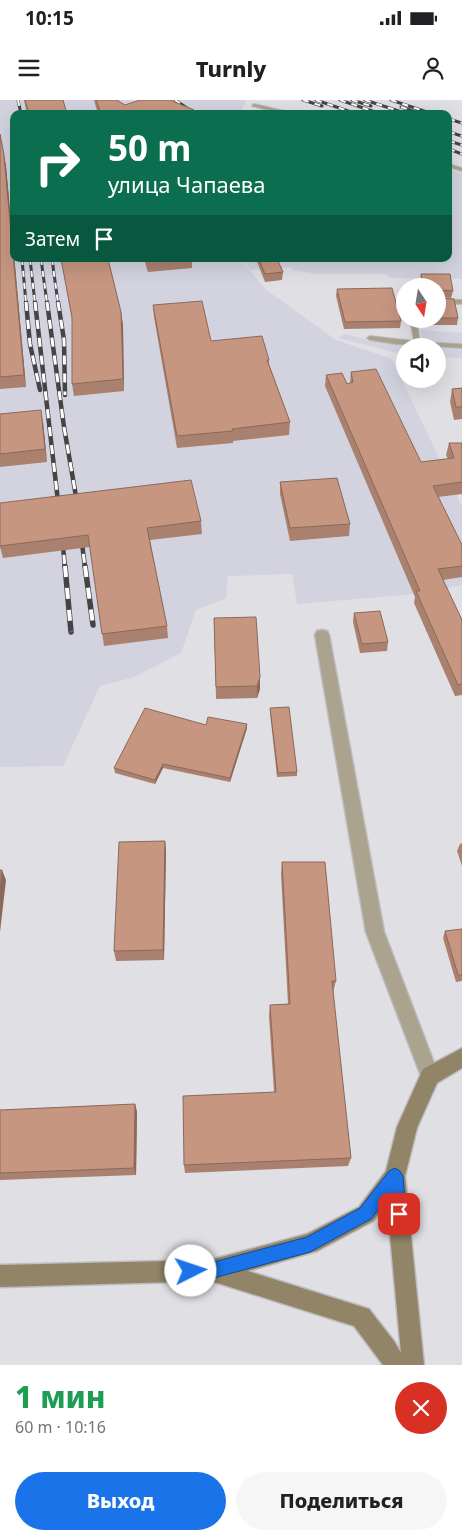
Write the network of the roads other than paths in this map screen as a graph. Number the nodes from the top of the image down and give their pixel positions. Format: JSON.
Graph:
{"nodes":[{"id":1,"x":254,"y":105,"type":"dead end"},
{"id":2,"x":275,"y":110,"type":"edge"},
{"id":3,"x":446,"y":301,"type":"edge"},
{"id":4,"x":462,"y":302,"type":"edge"},
{"id":5,"x":370,"y":338,"type":"dead end"},
{"id":6,"x":396,"y":341,"type":"edge"},
{"id":7,"x":446,"y":345,"type":"edge"},
{"id":8,"x":462,"y":346,"type":"edge"},
{"id":9,"x":322,"y":635,"type":"dead end"},
{"id":10,"x":462,"y":1057,"type":"edge"},
{"id":11,"x":430,"y":1076,"type":"junction"},
{"id":12,"x":395,"y":1176,"type":"junction"},
{"id":13,"x":210,"y":1271,"type":"junction"},
{"id":14,"x":0,"y":1276,"type":"edge"},
{"id":15,"x":394,"y":1365,"type":"edge"},
{"id":16,"x":413,"y":1365,"type":"edge"}],
"edges":[{"from":1,"to":2,"type":"lane"},
{"from":3,"to":4,"type":"lane"},
{"from":5,"to":6,"type":"lane"},
{"from":7,"to":8,"type":"lane"},
{"from":9,"to":11,"type":"street"},
{"from":10,"to":11,"type":"main road"},
{"from":11,"to":12,"type":"main road"},
{"from":12,"to":13,"type":"main road"},
{"from":12,"to":16,"type":"main road"},
{"from":13,"to":14,"type":"main road"},
{"from":13,"to":15,"type":"main road"}]}
